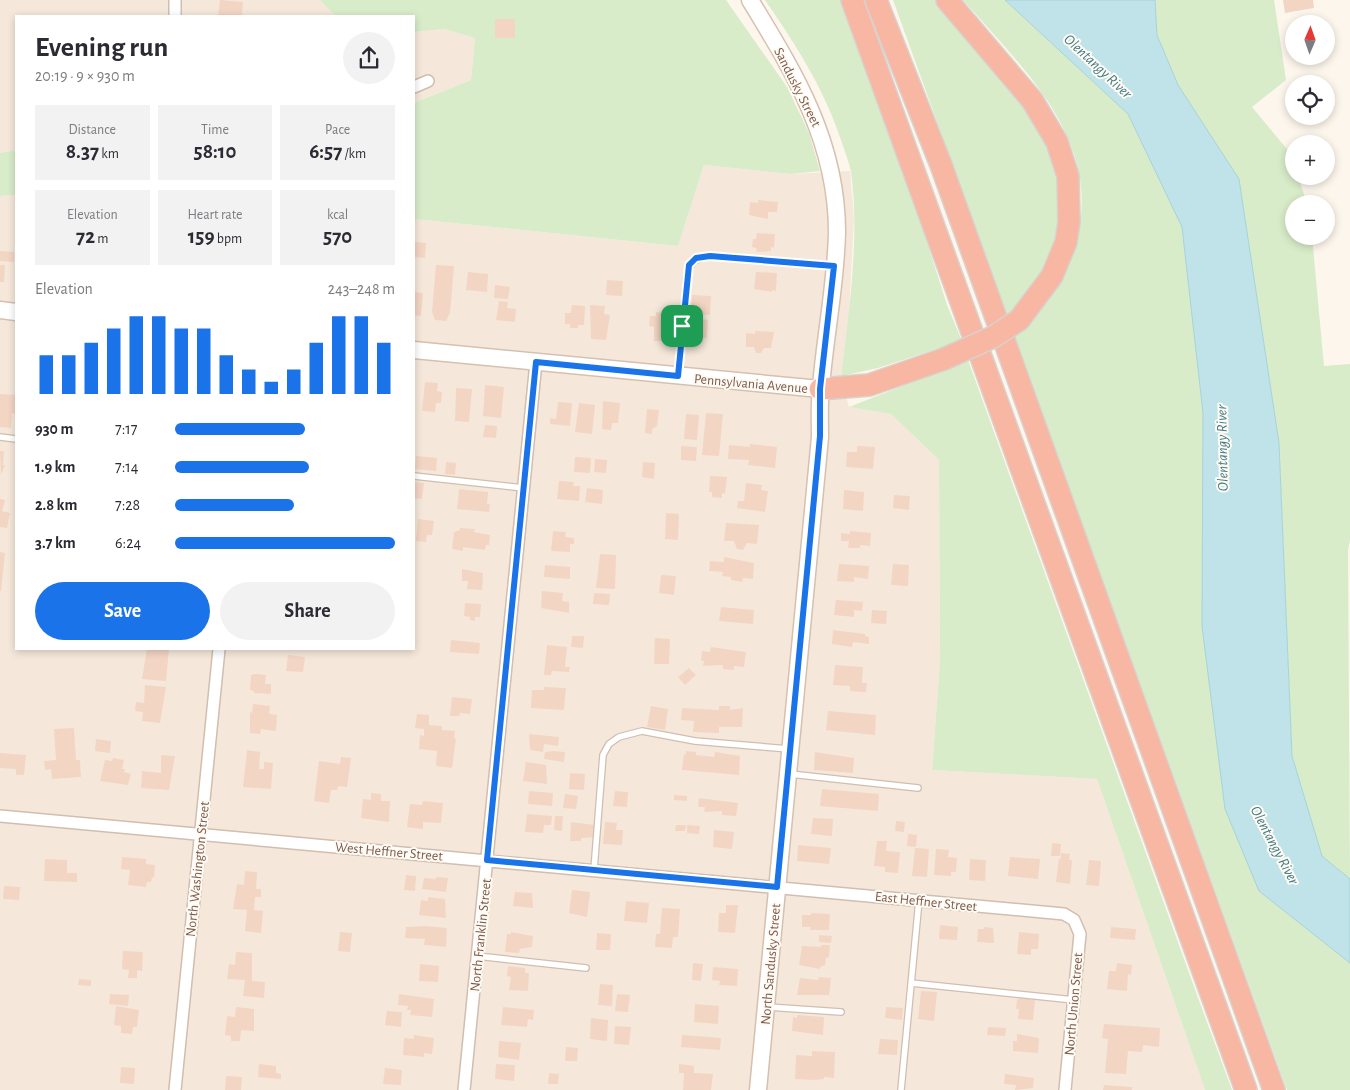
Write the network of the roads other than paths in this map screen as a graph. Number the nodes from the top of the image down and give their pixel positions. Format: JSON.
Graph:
{"nodes":[{"id":1,"x":175,"y":0,"type":"edge"},
{"id":2,"x":750,"y":0,"type":"edge"},
{"id":3,"x":852,"y":0,"type":"edge"},
{"id":4,"x":876,"y":0,"type":"edge"},
{"id":5,"x":947,"y":0,"type":"edge"},
{"id":6,"x":175,"y":15,"type":"edge"},
{"id":7,"x":428,"y":81,"type":"dead end"},
{"id":8,"x":415,"y":87,"type":"edge"},
{"id":9,"x":834,"y":266,"type":"junction"},
{"id":10,"x":0,"y":310,"type":"edge"},
{"id":11,"x":15,"y":312,"type":"edge"},
{"id":12,"x":415,"y":350,"type":"edge"},
{"id":13,"x":536,"y":362,"type":"junction"},
{"id":14,"x":678,"y":376,"type":"junction"},
{"id":15,"x":820,"y":389,"type":"junction"},
{"id":16,"x":0,"y":437,"type":"edge"},
{"id":17,"x":15,"y":439,"type":"edge"},
{"id":18,"x":415,"y":476,"type":"edge"},
{"id":19,"x":523,"y":488,"type":"junction"},
{"id":20,"x":219,"y":650,"type":"edge"},
{"id":21,"x":790,"y":750,"type":"junction"},
{"id":22,"x":788,"y":774,"type":"junction"},
{"id":23,"x":918,"y":788,"type":"dead end"},
{"id":24,"x":0,"y":816,"type":"edge"},
{"id":25,"x":200,"y":834,"type":"junction"},
{"id":26,"x":487,"y":860,"type":"junction"},
{"id":27,"x":594,"y":870,"type":"junction"},
{"id":28,"x":777,"y":887,"type":"junction"},
{"id":29,"x":919,"y":900,"type":"junction"},
{"id":30,"x":1074,"y":920,"type":"joint"},
{"id":31,"x":478,"y":956,"type":"junction"},
{"id":32,"x":586,"y":968,"type":"dead end"},
{"id":33,"x":911,"y":983,"type":"junction"},
{"id":34,"x":1074,"y":1000,"type":"junction"},
{"id":35,"x":766,"y":1006,"type":"junction"},
{"id":36,"x":841,"y":1012,"type":"dead end"},
{"id":37,"x":176,"y":1090,"type":"edge"},
{"id":38,"x":464,"y":1090,"type":"edge"},
{"id":39,"x":758,"y":1090,"type":"edge"},
{"id":40,"x":901,"y":1090,"type":"edge"},
{"id":41,"x":1065,"y":1090,"type":"edge"},
{"id":42,"x":1246,"y":1090,"type":"edge"},
{"id":43,"x":1274,"y":1090,"type":"edge"}],
"edges":[{"from":1,"to":6,"type":"street"},
{"from":2,"to":9,"type":"street","name":"Sandusky Street"},
{"from":3,"to":42,"type":"highway"},
{"from":4,"to":43,"type":"highway"},
{"from":5,"to":15,"type":"highway","bridge":true},
{"from":7,"to":8,"type":"street"},
{"from":9,"to":14,"type":"lane"},
{"from":9,"to":15,"type":"street","name":"Sandusky Street"},
{"from":10,"to":11,"type":"street"},
{"from":12,"to":13,"type":"street","name":"Pennsylvania Avenue"},
{"from":13,"to":14,"type":"street","name":"Pennsylvania Avenue"},
{"from":13,"to":19,"type":"street","name":"North Franklin Street"},
{"from":14,"to":15,"type":"street","name":"Pennsylvania Avenue"},
{"from":15,"to":21,"type":"street","name":"North Sandusky Street"},
{"from":16,"to":17,"type":"lane"},
{"from":18,"to":19,"type":"lane"},
{"from":19,"to":26,"type":"street","name":"North Franklin Street"},
{"from":20,"to":25,"type":"street","name":"North Washington Street"},
{"from":21,"to":22,"type":"street","name":"North Sandusky Street"},
{"from":21,"to":27,"type":"lane"},
{"from":22,"to":23,"type":"lane"},
{"from":22,"to":28,"type":"street","name":"North Sandusky Street"},
{"from":24,"to":25,"type":"street","name":"West Heffner Street"},
{"from":25,"to":26,"type":"street","name":"West Heffner Street"},
{"from":25,"to":37,"type":"street","name":"North Washington Street"},
{"from":26,"to":27,"type":"street","name":"West Heffner Street"},
{"from":26,"to":31,"type":"street","name":"North Franklin Street"},
{"from":27,"to":28,"type":"street","name":"West Heffner Street"},
{"from":28,"to":29,"type":"street","name":"East Heffner Street"},
{"from":28,"to":35,"type":"street","name":"North Sandusky Street"},
{"from":29,"to":30,"type":"street","name":"East Heffner Street"},
{"from":29,"to":33,"type":"lane"},
{"from":30,"to":34,"type":"street","name":"North Union Street"},
{"from":31,"to":32,"type":"lane"},
{"from":31,"to":38,"type":"street","name":"North Franklin Street"},
{"from":33,"to":34,"type":"lane"},
{"from":33,"to":40,"type":"lane"},
{"from":34,"to":41,"type":"street","name":"North Union Street"},
{"from":35,"to":36,"type":"lane"},
{"from":35,"to":39,"type":"street","name":"North Sandusky Street"}]}
